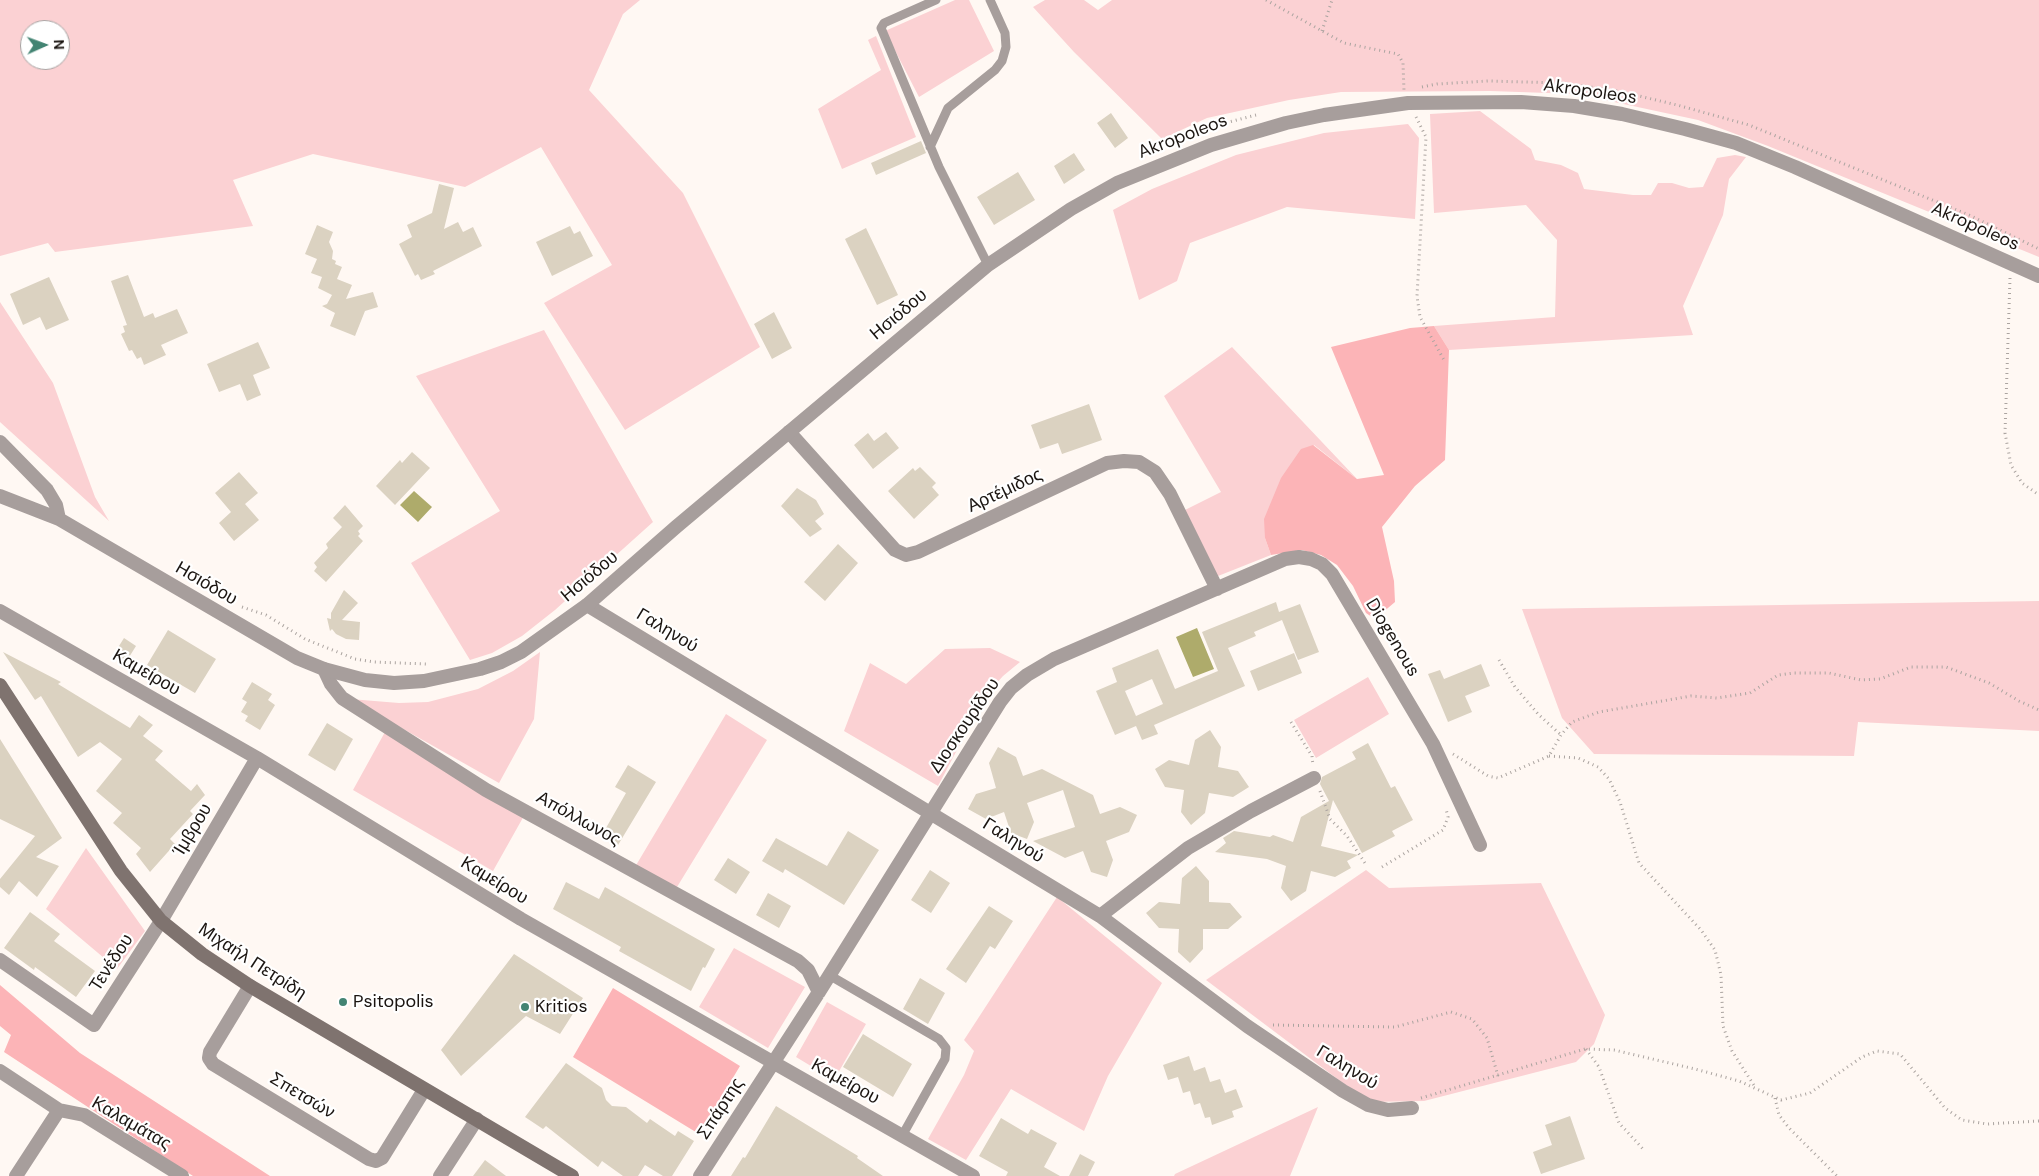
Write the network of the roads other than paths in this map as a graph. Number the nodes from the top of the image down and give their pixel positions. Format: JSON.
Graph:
{"nodes":[{"id":1,"x":936,"y":0,"type":"edge"},
{"id":2,"x":990,"y":0,"type":"edge"},
{"id":3,"x":930,"y":147,"type":"junction"},
{"id":4,"x":1117,"y":183,"type":"joint"},
{"id":5,"x":988,"y":265,"type":"junction"},
{"id":6,"x":2039,"y":276,"type":"edge"},
{"id":7,"x":789,"y":432,"type":"junction"},
{"id":8,"x":0,"y":442,"type":"edge"},
{"id":9,"x":30,"y":471,"type":"junction"},
{"id":10,"x":0,"y":496,"type":"edge"},
{"id":11,"x":7,"y":502,"type":"edge"},
{"id":12,"x":33,"y":508,"type":"junction"},
{"id":13,"x":59,"y":519,"type":"junction"},
{"id":14,"x":1311,"y":558,"type":"joint"},
{"id":15,"x":1217,"y":589,"type":"junction"},
{"id":16,"x":587,"y":605,"type":"junction"},
{"id":17,"x":0,"y":611,"type":"edge"},
{"id":18,"x":324,"y":669,"type":"junction"},
{"id":19,"x":0,"y":685,"type":"edge"},
{"id":20,"x":258,"y":758,"type":"junction"},
{"id":21,"x":1314,"y":778,"type":"road end"},
{"id":22,"x":930,"y":812,"type":"junction"},
{"id":23,"x":1480,"y":845,"type":"dead end"},
{"id":24,"x":1100,"y":916,"type":"junction"},
{"id":25,"x":161,"y":921,"type":"junction"},
{"id":26,"x":0,"y":960,"type":"edge"},
{"id":27,"x":829,"y":975,"type":"junction"},
{"id":28,"x":250,"y":986,"type":"junction"},
{"id":29,"x":819,"y":992,"type":"junction"},
{"id":30,"x":774,"y":1063,"type":"junction"},
{"id":31,"x":0,"y":1071,"type":"edge"},
{"id":32,"x":424,"y":1090,"type":"junction"},
{"id":33,"x":1412,"y":1108,"type":"road end"},
{"id":34,"x":59,"y":1110,"type":"junction"},
{"id":35,"x":477,"y":1118,"type":"junction"},
{"id":36,"x":902,"y":1136,"type":"junction"},
{"id":37,"x":16,"y":1176,"type":"edge"},
{"id":38,"x":182,"y":1176,"type":"edge"},
{"id":39,"x":440,"y":1176,"type":"edge"},
{"id":40,"x":572,"y":1176,"type":"edge"},
{"id":41,"x":700,"y":1176,"type":"edge"},
{"id":42,"x":973,"y":1176,"type":"edge"}],
"edges":[{"from":1,"to":3,"type":"lane"},
{"from":2,"to":3,"type":"lane"},
{"from":3,"to":5,"type":"lane"},
{"from":4,"to":5,"type":"street","name":"Ησιόδου"},
{"from":4,"to":6,"type":"street","name":"Akropoleos"},
{"from":5,"to":7,"type":"street","name":"Ησιόδου"},
{"from":7,"to":15,"type":"street","name":"Αρτέμιδος"},
{"from":7,"to":16,"type":"street","name":"Ησιόδου"},
{"from":8,"to":9,"type":"street"},
{"from":9,"to":12,"type":"street"},
{"from":9,"to":13,"type":"street"},
{"from":10,"to":11,"type":"street","name":"Ησιόδου"},
{"from":11,"to":12,"type":"street","name":"Ησιόδου"},
{"from":12,"to":13,"type":"street","name":"Ησιόδου"},
{"from":13,"to":18,"type":"street","name":"Ησιόδου"},
{"from":14,"to":15,"type":"street","name":"Διοσκουρίδου"},
{"from":14,"to":23,"type":"street","name":"Diogenous"},
{"from":15,"to":22,"type":"street","name":"Διοσκουρίδου"},
{"from":16,"to":18,"type":"street","name":"Ησιόδου"},
{"from":16,"to":22,"type":"street","name":"Γαληνού"},
{"from":17,"to":20,"type":"street","name":"Καμείρου"},
{"from":18,"to":29,"type":"street","name":"Απόλλωνος"},
{"from":19,"to":25,"type":"main road","name":"Μιχαήλ Πετρίδη"},
{"from":20,"to":25,"type":"street","name":"Ίμβρου"},
{"from":20,"to":30,"type":"street","name":"Καμείρου"},
{"from":21,"to":24,"type":"street"},
{"from":22,"to":24,"type":"street","name":"Γαληνού"},
{"from":22,"to":27,"type":"street","name":"Διοσκουρίδου"},
{"from":24,"to":33,"type":"street","name":"Γαληνού"},
{"from":25,"to":26,"type":"street","name":"Τενέδου"},
{"from":25,"to":28,"type":"main road","name":"Μιχαήλ Πετρίδη"},
{"from":27,"to":29,"type":"street","name":"Διοσκουρίδου"},
{"from":27,"to":36,"type":"lane"},
{"from":28,"to":32,"type":"main road","name":"Μιχαήλ Πετρίδη"},
{"from":28,"to":32,"type":"street","name":"Σπετσών"},
{"from":29,"to":30,"type":"street","name":"Διοσκουρίδου"},
{"from":30,"to":36,"type":"street","name":"Καμείρου"},
{"from":30,"to":41,"type":"street","name":"Σπάρτης"},
{"from":31,"to":34,"type":"street"},
{"from":32,"to":35,"type":"main road","name":"Μιχαήλ Πετρίδη"},
{"from":34,"to":37,"type":"street"},
{"from":34,"to":38,"type":"street","name":"Καλαμάτας"},
{"from":35,"to":39,"type":"street"},
{"from":35,"to":40,"type":"main road","name":"Μιχαήλ Πετρίδη"},
{"from":36,"to":42,"type":"street","name":"Καμείρου"}]}
